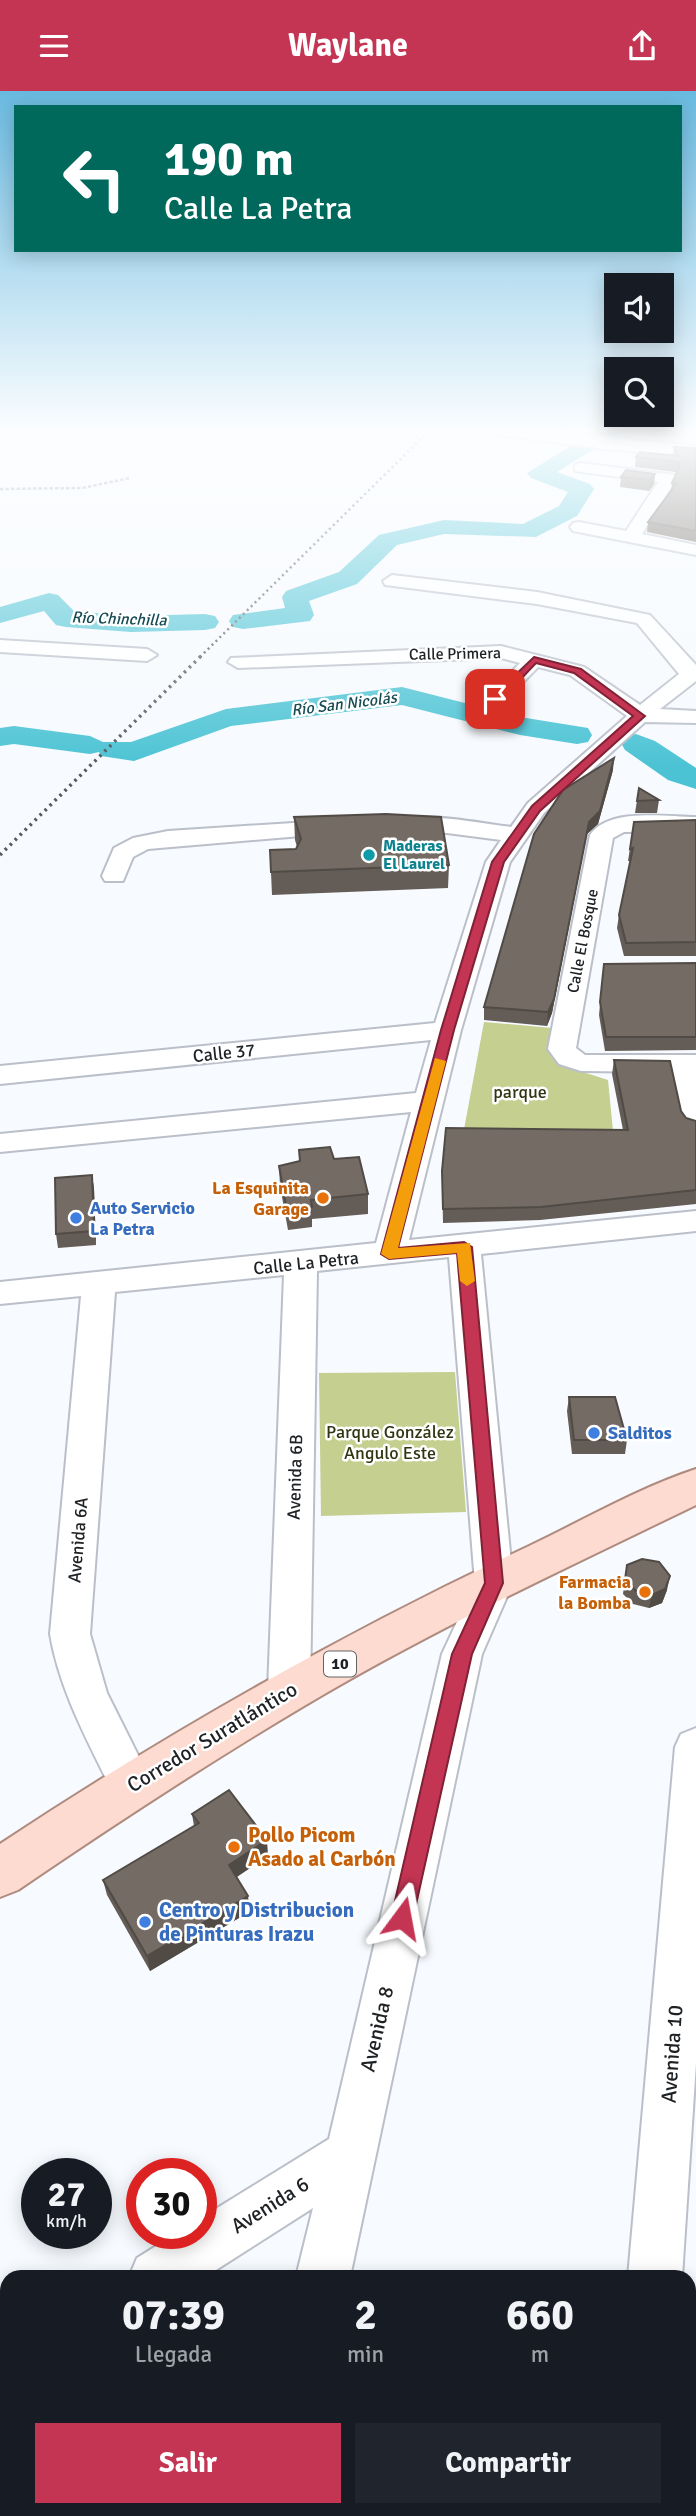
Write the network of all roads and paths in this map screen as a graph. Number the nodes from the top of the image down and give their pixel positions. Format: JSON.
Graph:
{"nodes":[{"id":1,"x":652,"y":541,"type":"edge"},
{"id":2,"x":696,"y":550,"type":"edge"},
{"id":3,"x":392,"y":581,"type":"dead end"},
{"id":4,"x":0,"y":646,"type":"edge"},
{"id":5,"x":147,"y":655,"type":"dead end"},
{"id":6,"x":534,"y":660,"type":"junction"},
{"id":7,"x":238,"y":662,"type":"dead end"},
{"id":8,"x":694,"y":673,"type":"edge"},
{"id":9,"x":495,"y":699,"type":"dead end"},
{"id":10,"x":640,"y":716,"type":"junction"},
{"id":11,"x":696,"y":717,"type":"edge"},
{"id":12,"x":696,"y":824,"type":"edge"},
{"id":13,"x":517,"y":835,"type":"junction"},
{"id":14,"x":114,"y":876,"type":"dead end"},
{"id":15,"x":447,"y":1030,"type":"junction"},
{"id":16,"x":689,"y":1064,"type":"edge"},
{"id":17,"x":0,"y":1075,"type":"edge"},
{"id":18,"x":429,"y":1101,"type":"junction"},
{"id":19,"x":696,"y":1124,"type":"edge"},
{"id":20,"x":0,"y":1143,"type":"edge"},
{"id":21,"x":696,"y":1221,"type":"edge"},
{"id":22,"x":464,"y":1247,"type":"junction"},
{"id":23,"x":389,"y":1254,"type":"junction"},
{"id":24,"x":301,"y":1263,"type":"junction"},
{"id":25,"x":99,"y":1283,"type":"junction"},
{"id":26,"x":0,"y":1293,"type":"edge"},
{"id":27,"x":696,"y":1486,"type":"edge"},
{"id":28,"x":494,"y":1583,"type":"junction"},
{"id":29,"x":289,"y":1690,"type":"junction"},
{"id":30,"x":696,"y":1747,"type":"edge"},
{"id":31,"x":131,"y":1785,"type":"junction"},
{"id":32,"x":0,"y":1873,"type":"edge"},
{"id":33,"x":349,"y":2155,"type":"junction"},
{"id":34,"x":167,"y":2270,"type":"edge"},
{"id":35,"x":324,"y":2270,"type":"edge"},
{"id":36,"x":656,"y":2270,"type":"edge"}],
"edges":[{"from":1,"to":2,"type":"street"},
{"from":3,"to":8,"type":"street"},
{"from":4,"to":5,"type":"street"},
{"from":6,"to":7,"type":"street","name":"Calle Primera"},
{"from":6,"to":9,"type":"street"},
{"from":6,"to":10,"type":"street","name":"Calle Primera"},
{"from":8,"to":10,"type":"street"},
{"from":10,"to":11,"type":"street"},
{"from":10,"to":13,"type":"street"},
{"from":12,"to":16,"type":"street","name":"Calle El Bosque"},
{"from":13,"to":14,"type":"street"},
{"from":13,"to":15,"type":"street"},
{"from":15,"to":17,"type":"street","name":"Calle 37"},
{"from":15,"to":18,"type":"street"},
{"from":16,"to":19,"type":"street"},
{"from":18,"to":20,"type":"street"},
{"from":18,"to":23,"type":"street"},
{"from":21,"to":22,"type":"street","name":"Calle La Petra"},
{"from":22,"to":23,"type":"street","name":"Calle La Petra"},
{"from":22,"to":28,"type":"street","name":"Avenida 8"},
{"from":23,"to":24,"type":"street","name":"Calle La Petra"},
{"from":24,"to":25,"type":"street","name":"Calle La Petra"},
{"from":24,"to":29,"type":"street","name":"Avenida 6B"},
{"from":25,"to":26,"type":"street","name":"Calle La Petra"},
{"from":25,"to":31,"type":"street","name":"Avenida 6A"},
{"from":27,"to":28,"type":"main road","name":"Corredor Suratlántico","number":"10"},
{"from":28,"to":29,"type":"main road","name":"Corredor Suratlántico","number":"10"},
{"from":28,"to":33,"type":"street","name":"Avenida 8"},
{"from":29,"to":31,"type":"main road","name":"Corredor Suratlántico","number":"10"},
{"from":30,"to":36,"type":"street","name":"Avenida 10"},
{"from":31,"to":32,"type":"main road","name":"Corredor Suratlántico","number":"10"},
{"from":33,"to":34,"type":"street","name":"Avenida 6"},
{"from":33,"to":35,"type":"street","name":"Avenida 8"}]}
